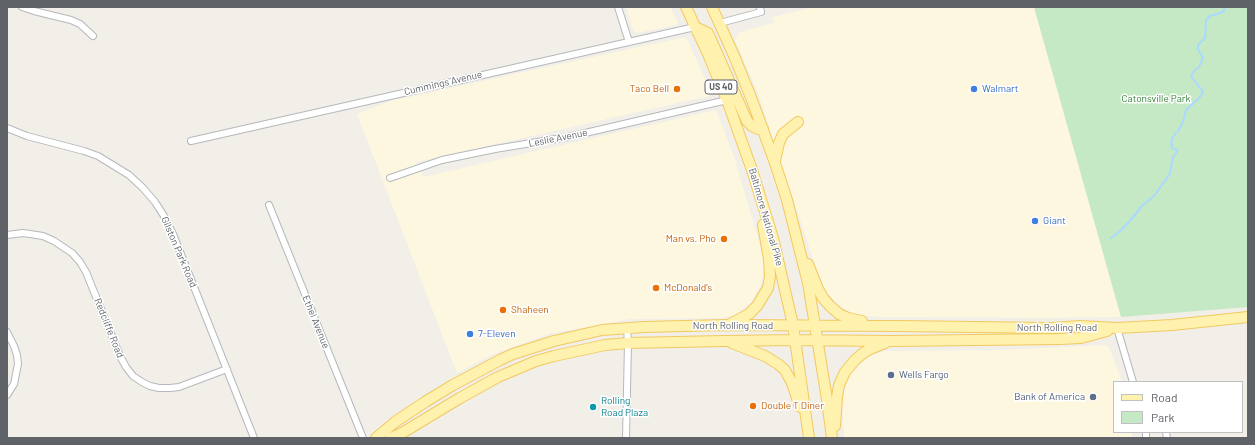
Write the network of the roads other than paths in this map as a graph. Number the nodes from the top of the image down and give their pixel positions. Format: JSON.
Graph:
{"nodes":[{"id":1,"x":22,"y":7,"type":"edge"},
{"id":2,"x":618,"y":7,"type":"edge"},
{"id":3,"x":686,"y":7,"type":"edge"},
{"id":4,"x":712,"y":7,"type":"edge"},
{"id":5,"x":760,"y":9,"type":"edge"},
{"id":6,"x":720,"y":23,"type":"junction"},
{"id":7,"x":695,"y":27,"type":"junction"},
{"id":8,"x":93,"y":36,"type":"dead end"},
{"id":9,"x":629,"y":42,"type":"junction"},
{"id":10,"x":727,"y":100,"type":"junction"},
{"id":11,"x":798,"y":122,"type":"dead end"},
{"id":12,"x":7,"y":128,"type":"edge"},
{"id":13,"x":763,"y":129,"type":"junction"},
{"id":14,"x":191,"y":141,"type":"dead end"},
{"id":15,"x":775,"y":164,"type":"junction"},
{"id":16,"x":752,"y":170,"type":"junction"},
{"id":17,"x":390,"y":178,"type":"dead end"},
{"id":18,"x":269,"y":205,"type":"dead end"},
{"id":19,"x":795,"y":231,"type":"junction"},
{"id":20,"x":7,"y":235,"type":"edge"},
{"id":21,"x":1248,"y":316,"type":"edge"},
{"id":22,"x":726,"y":325,"type":"junction"},
{"id":23,"x":793,"y":325,"type":"junction"},
{"id":24,"x":816,"y":326,"type":"junction"},
{"id":25,"x":900,"y":326,"type":"junction"},
{"id":26,"x":627,"y":328,"type":"junction"},
{"id":27,"x":1117,"y":328,"type":"junction"},
{"id":28,"x":7,"y":332,"type":"edge"},
{"id":29,"x":795,"y":340,"type":"junction"},
{"id":30,"x":818,"y":340,"type":"junction"},
{"id":31,"x":724,"y":341,"type":"junction"},
{"id":32,"x":891,"y":341,"type":"junction"},
{"id":33,"x":628,"y":342,"type":"junction"},
{"id":34,"x":227,"y":369,"type":"junction"},
{"id":35,"x":1133,"y":381,"type":"edge"},
{"id":36,"x":7,"y":394,"type":"edge"},
{"id":37,"x":808,"y":435,"type":"edge"},
{"id":38,"x":254,"y":438,"type":"edge"},
{"id":39,"x":363,"y":438,"type":"edge"},
{"id":40,"x":376,"y":438,"type":"edge"},
{"id":41,"x":391,"y":438,"type":"edge"},
{"id":42,"x":626,"y":438,"type":"edge"},
{"id":43,"x":832,"y":438,"type":"edge"}],
"edges":[{"from":1,"to":8,"type":"street"},
{"from":2,"to":9,"type":"street"},
{"from":3,"to":7,"type":"main road","name":"Baltimore National Pike","number":"US 40"},
{"from":4,"to":6,"type":"main road","number":"US 40"},
{"from":5,"to":6,"type":"street"},
{"from":6,"to":13,"type":"main road","number":"US 40"},
{"from":7,"to":9,"type":"street","name":"Cummings Avenue"},
{"from":7,"to":10,"type":"main road","name":"Baltimore National Pike","number":"US 40"},
{"from":7,"to":13,"type":"main road"},
{"from":9,"to":14,"type":"street","name":"Cummings Avenue"},
{"from":10,"to":16,"type":"main road","name":"Baltimore National Pike","number":"US 40"},
{"from":10,"to":17,"type":"street","name":"Leslie Avenue"},
{"from":11,"to":15,"type":"main road"},
{"from":12,"to":34,"type":"street","name":"Gilston Park Road"},
{"from":13,"to":15,"type":"main road","number":"US 40"},
{"from":15,"to":19,"type":"main road","number":"US 40"},
{"from":16,"to":22,"type":"main road"},
{"from":16,"to":23,"type":"main road","name":"Baltimore National Pike","number":"US 40"},
{"from":18,"to":39,"type":"street","name":"Ethel Avenue"},
{"from":19,"to":24,"type":"main road","number":"US 40"},
{"from":19,"to":25,"type":"main road"},
{"from":20,"to":34,"type":"street","name":"Redcliffe Road"},
{"from":21,"to":27,"type":"main road","name":"North Rolling Road"},
{"from":22,"to":23,"type":"main road","name":"North Rolling Road"},
{"from":22,"to":26,"type":"main road","name":"North Rolling Road"},
{"from":23,"to":24,"type":"main road","name":"North Rolling Road"},
{"from":23,"to":29,"type":"main road","name":"Baltimore National Pike","number":"US 40"},
{"from":24,"to":25,"type":"main road","name":"North Rolling Road"},
{"from":24,"to":30,"type":"main road","number":"US 40"},
{"from":25,"to":27,"type":"main road","name":"North Rolling Road"},
{"from":26,"to":33,"type":"street"},
{"from":26,"to":40,"type":"main road","name":"North Rolling Road"},
{"from":27,"to":32,"type":"main road","name":"North Rolling Road"},
{"from":27,"to":35,"type":"street"},
{"from":28,"to":36,"type":"street"},
{"from":29,"to":30,"type":"main road","name":"North Rolling Road"},
{"from":29,"to":31,"type":"main road","name":"North Rolling Road"},
{"from":29,"to":37,"type":"main road","name":"Baltimore National Pike","number":"US 40"},
{"from":30,"to":32,"type":"main road","name":"North Rolling Road"},
{"from":30,"to":43,"type":"main road","number":"US 40"},
{"from":31,"to":33,"type":"main road","name":"North Rolling Road"},
{"from":31,"to":37,"type":"main road"},
{"from":32,"to":43,"type":"main road"},
{"from":33,"to":41,"type":"main road","name":"North Rolling Road"},
{"from":33,"to":42,"type":"street"},
{"from":34,"to":38,"type":"street","name":"Gilston Park Road"}]}
